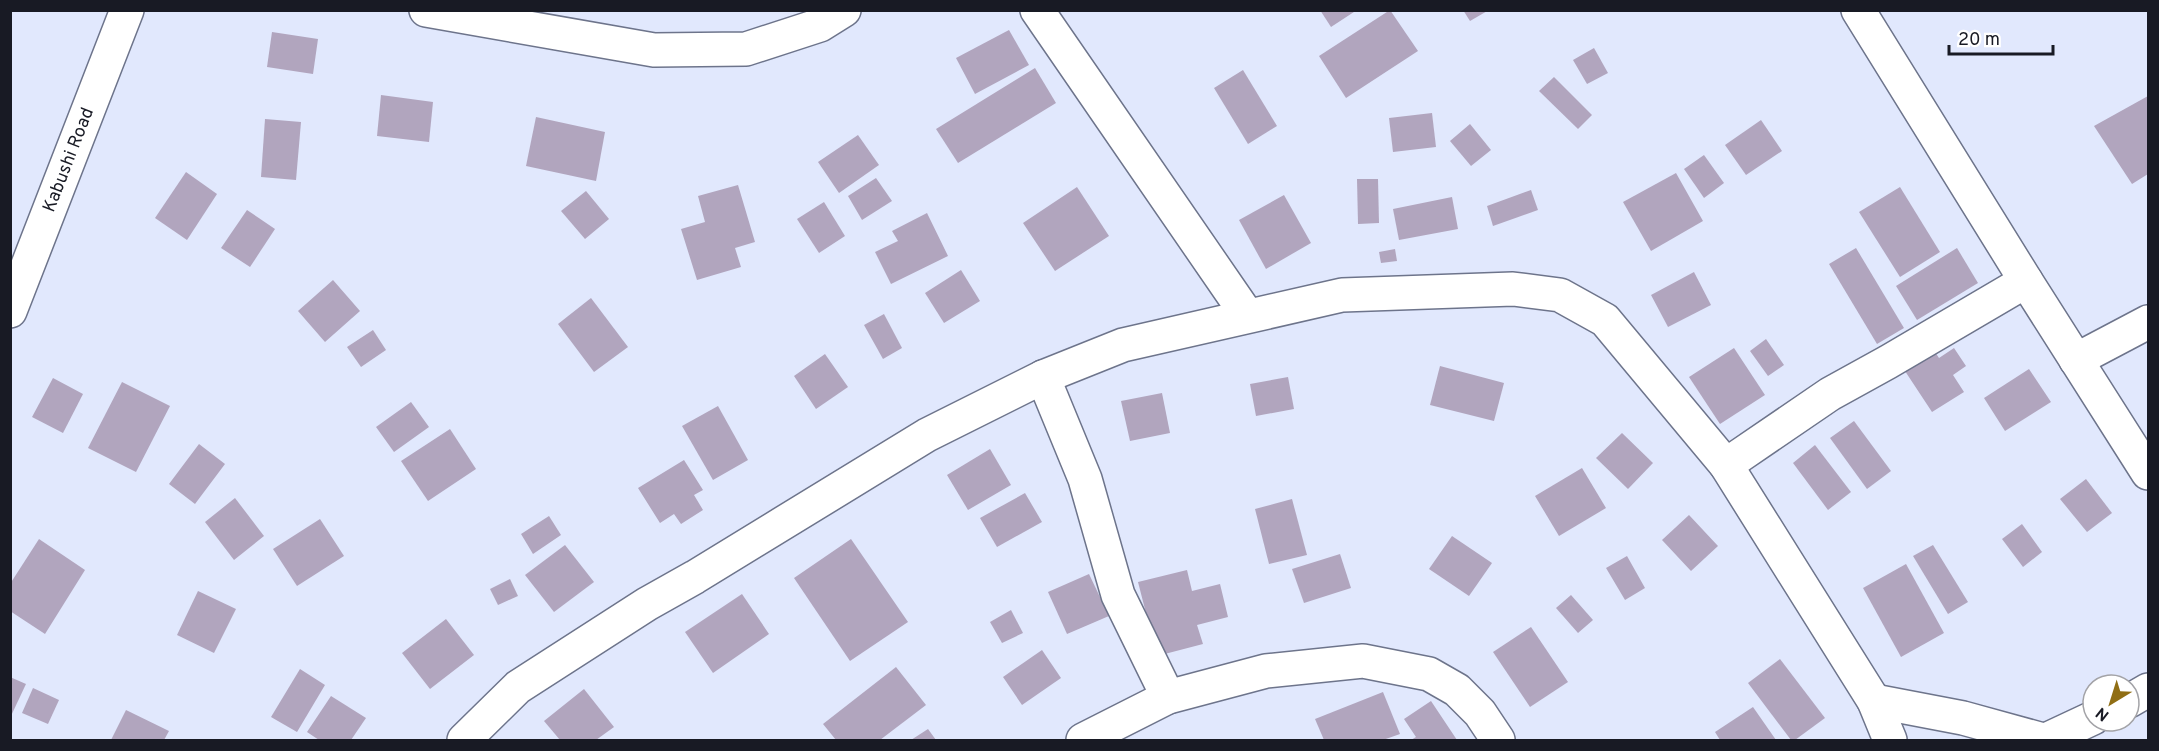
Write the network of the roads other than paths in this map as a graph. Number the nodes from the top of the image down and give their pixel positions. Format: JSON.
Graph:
{"nodes":[{"id":1,"x":128,"y":10,"type":"edge"},
{"id":2,"x":426,"y":10,"type":"edge"},
{"id":3,"x":844,"y":10,"type":"edge"},
{"id":4,"x":1037,"y":10,"type":"edge"},
{"id":5,"x":1858,"y":10,"type":"edge"},
{"id":6,"x":2026,"y":280,"type":"junction"},
{"id":7,"x":10,"y":311,"type":"edge"},
{"id":8,"x":1247,"y":315,"type":"junction"},
{"id":9,"x":2148,"y":322,"type":"edge"},
{"id":10,"x":2076,"y":360,"type":"junction"},
{"id":11,"x":1043,"y":377,"type":"junction"},
{"id":12,"x":1726,"y":465,"type":"junction"},
{"id":13,"x":2148,"y":473,"type":"edge"},
{"id":14,"x":1168,"y":697,"type":"junction"},
{"id":15,"x":1874,"y":701,"type":"junction"},
{"id":16,"x":2081,"y":724,"type":"edge"},
{"id":17,"x":464,"y":741,"type":"edge"},
{"id":18,"x":1083,"y":741,"type":"edge"},
{"id":19,"x":1498,"y":741,"type":"edge"},
{"id":20,"x":1890,"y":741,"type":"edge"},
{"id":21,"x":2044,"y":741,"type":"edge"}],
"edges":[{"from":1,"to":7,"type":"street","name":"Kabushi Road"},
{"from":2,"to":3,"type":"street"},
{"from":4,"to":8,"type":"street"},
{"from":5,"to":6,"type":"street"},
{"from":6,"to":10,"type":"street"},
{"from":6,"to":12,"type":"street"},
{"from":8,"to":11,"type":"street"},
{"from":8,"to":12,"type":"street"},
{"from":9,"to":10,"type":"street"},
{"from":10,"to":13,"type":"street"},
{"from":11,"to":14,"type":"street"},
{"from":11,"to":17,"type":"street"},
{"from":12,"to":15,"type":"street"},
{"from":14,"to":18,"type":"street"},
{"from":14,"to":19,"type":"street"},
{"from":15,"to":20,"type":"street"},
{"from":15,"to":21,"type":"street"},
{"from":16,"to":21,"type":"street"}]}
